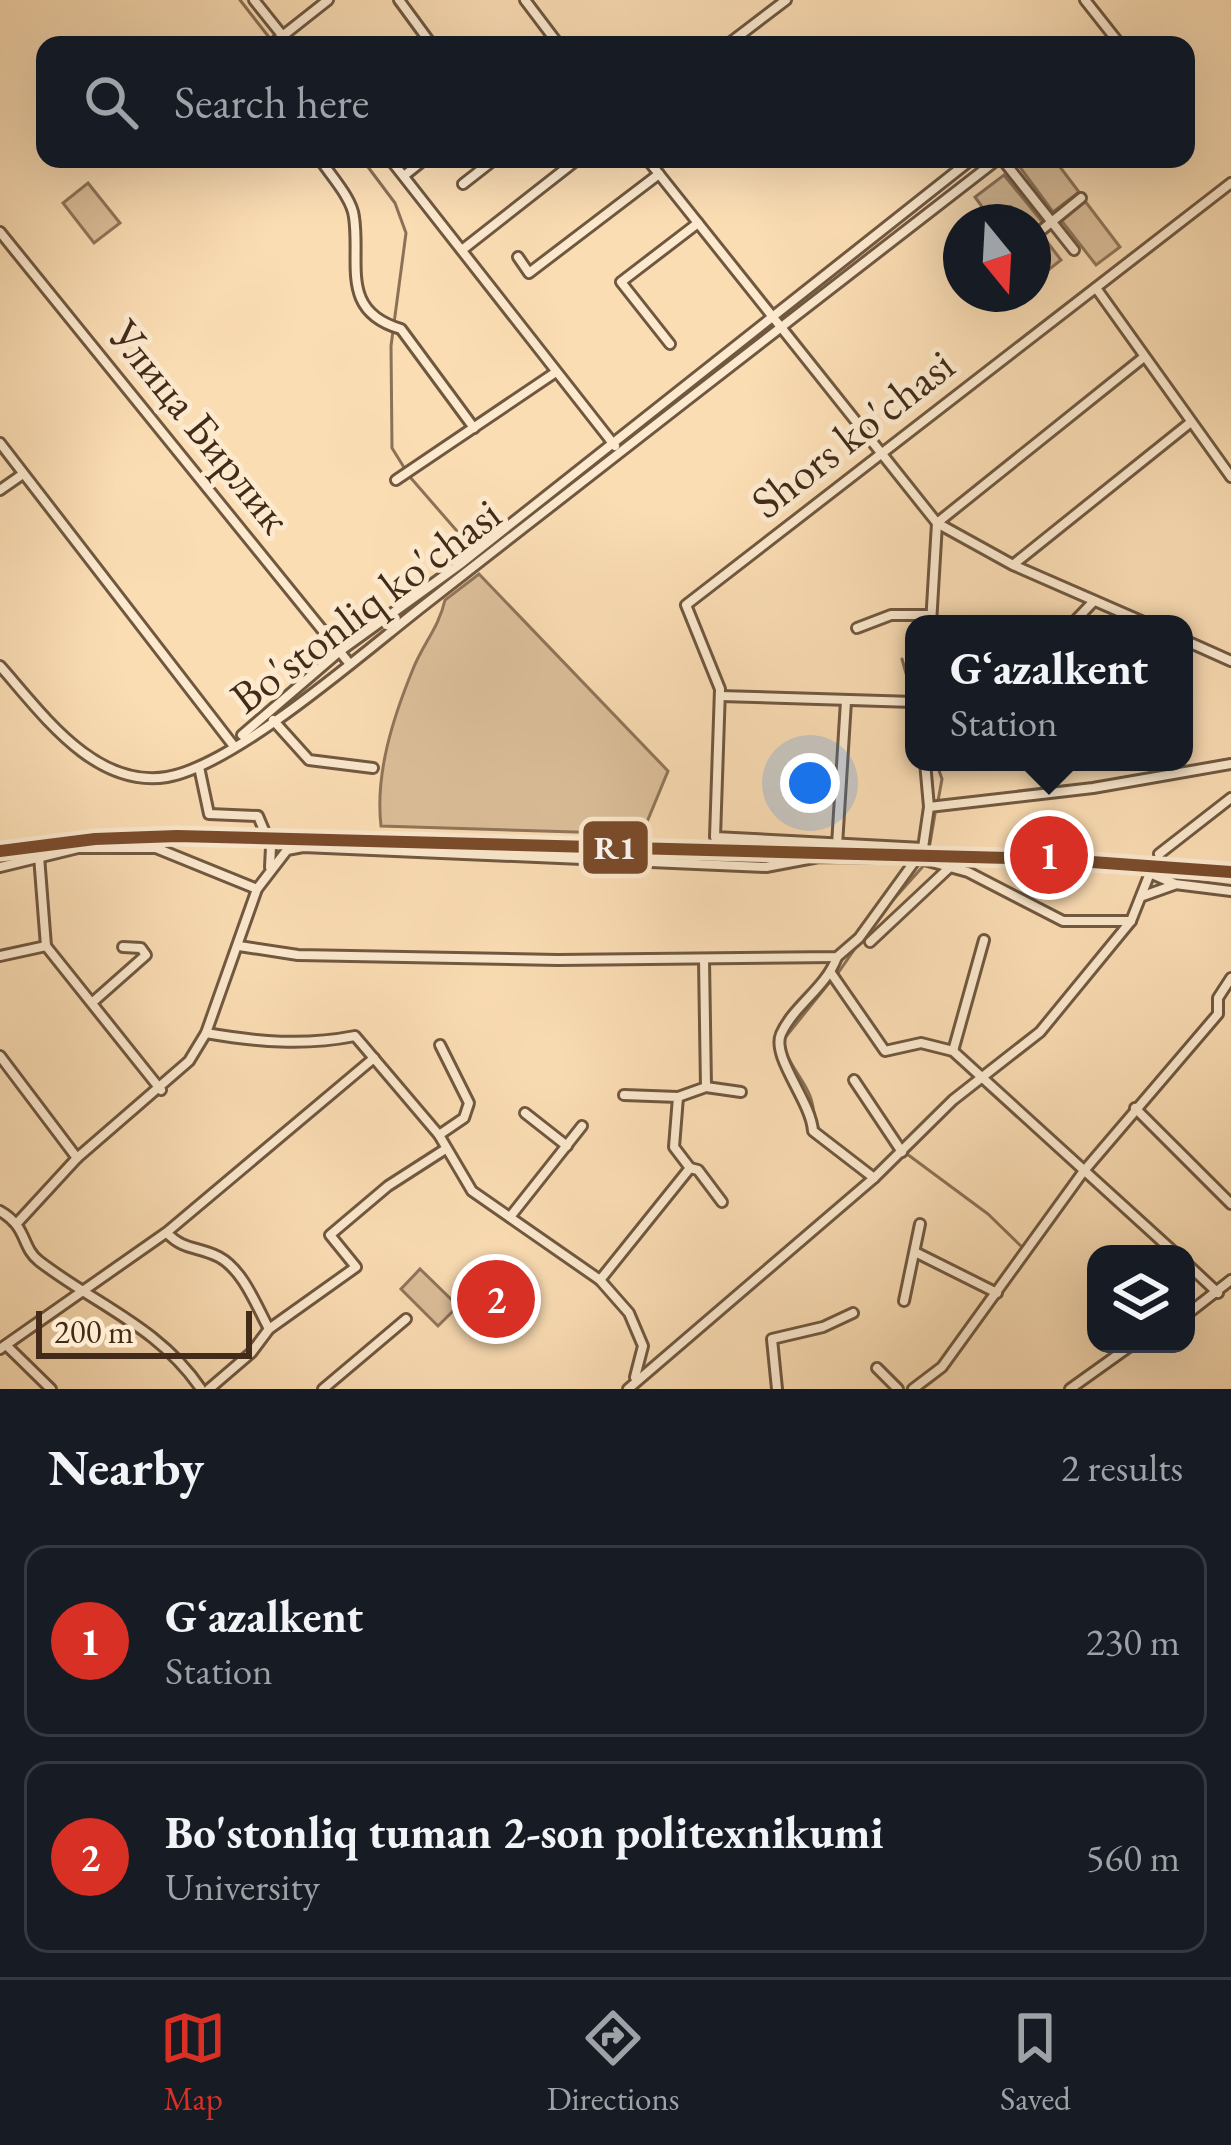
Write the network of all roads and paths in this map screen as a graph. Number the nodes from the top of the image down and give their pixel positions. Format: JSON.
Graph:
{"nodes":[{"id":1,"x":254,"y":0,"type":"edge"},
{"id":2,"x":328,"y":0,"type":"edge"},
{"id":3,"x":399,"y":0,"type":"edge"},
{"id":4,"x":525,"y":0,"type":"edge"},
{"id":5,"x":786,"y":0,"type":"edge"},
{"id":6,"x":1085,"y":0,"type":"edge"},
{"id":7,"x":276,"y":36,"type":"edge"},
{"id":8,"x":283,"y":36,"type":"edge"},
{"id":9,"x":425,"y":36,"type":"edge"},
{"id":10,"x":552,"y":36,"type":"edge"},
{"id":11,"x":739,"y":36,"type":"edge"},
{"id":12,"x":1113,"y":36,"type":"edge"},
{"id":13,"x":326,"y":168,"type":"edge"},
{"id":14,"x":398,"y":168,"type":"edge"},
{"id":15,"x":414,"y":168,"type":"edge"},
{"id":16,"x":483,"y":168,"type":"edge"},
{"id":17,"x":567,"y":168,"type":"edge"},
{"id":18,"x":654,"y":168,"type":"edge"},
{"id":19,"x":961,"y":168,"type":"edge"},
{"id":20,"x":988,"y":168,"type":"edge"},
{"id":21,"x":1007,"y":168,"type":"edge"},
{"id":22,"x":659,"y":174,"type":"junction"},
{"id":23,"x":405,"y":176,"type":"junction"},
{"id":24,"x":1231,"y":183,"type":"edge"},
{"id":25,"x":464,"y":184,"type":"dead end"},
{"id":26,"x":1081,"y":198,"type":"dead end"},
{"id":27,"x":1052,"y":222,"type":"junction"},
{"id":28,"x":698,"y":223,"type":"junction"},
{"id":29,"x":0,"y":232,"type":"edge"},
{"id":30,"x":462,"y":250,"type":"junction"},
{"id":31,"x":1074,"y":250,"type":"dead end"},
{"id":32,"x":518,"y":257,"type":"dead end"},
{"id":33,"x":1096,"y":288,"type":"junction"},
{"id":34,"x":774,"y":324,"type":"junction"},
{"id":35,"x":670,"y":344,"type":"dead end"},
{"id":36,"x":1144,"y":357,"type":"junction"},
{"id":37,"x":556,"y":372,"type":"junction"},
{"id":38,"x":1191,"y":422,"type":"junction"},
{"id":39,"x":474,"y":428,"type":"junction"},
{"id":40,"x":0,"y":442,"type":"edge"},
{"id":41,"x":617,"y":449,"type":"junction"},
{"id":42,"x":878,"y":453,"type":"junction"},
{"id":43,"x":23,"y":474,"type":"junction"},
{"id":44,"x":1231,"y":477,"type":"edge"},
{"id":45,"x":399,"y":479,"type":"dead end"},
{"id":46,"x":0,"y":490,"type":"edge"},
{"id":47,"x":937,"y":523,"type":"junction"},
{"id":48,"x":1013,"y":565,"type":"junction"},
{"id":49,"x":1094,"y":601,"type":"junction"},
{"id":50,"x":930,"y":615,"type":"edge"},
{"id":51,"x":1081,"y":615,"type":"edge"},
{"id":52,"x":1127,"y":615,"type":"edge"},
{"id":53,"x":905,"y":617,"type":"edge"},
{"id":54,"x":856,"y":628,"type":"dead end"},
{"id":55,"x":1193,"y":644,"type":"edge"},
{"id":56,"x":340,"y":651,"type":"junction"},
{"id":57,"x":1231,"y":661,"type":"edge"},
{"id":58,"x":349,"y":663,"type":"junction"},
{"id":59,"x":0,"y":666,"type":"edge"},
{"id":60,"x":720,"y":696,"type":"junction"},
{"id":61,"x":846,"y":701,"type":"junction"},
{"id":62,"x":905,"y":702,"type":"edge"},
{"id":63,"x":273,"y":719,"type":"junction"},
{"id":64,"x":233,"y":745,"type":"junction"},
{"id":65,"x":1231,"y":764,"type":"edge"},
{"id":66,"x":200,"y":767,"type":"junction"},
{"id":67,"x":373,"y":768,"type":"dead end"},
{"id":68,"x":926,"y":771,"type":"edge"},
{"id":69,"x":1191,"y":771,"type":"edge"},
{"id":70,"x":1193,"y":771,"type":"edge"},
{"id":71,"x":1231,"y":798,"type":"edge"},
{"id":72,"x":929,"y":807,"type":"junction"},
{"id":73,"x":837,"y":845,"type":"junction"},
{"id":74,"x":1159,"y":854,"type":"dead end"},
{"id":75,"x":39,"y":856,"type":"junction"},
{"id":76,"x":917,"y":858,"type":"junction"},
{"id":77,"x":951,"y":866,"type":"junction"},
{"id":78,"x":0,"y":867,"type":"edge"},
{"id":79,"x":270,"y":869,"type":"junction"},
{"id":80,"x":1175,"y":884,"type":"junction"},
{"id":81,"x":257,"y":890,"type":"junction"},
{"id":82,"x":1231,"y":891,"type":"edge"},
{"id":83,"x":1142,"y":897,"type":"junction"},
{"id":84,"x":1131,"y":921,"type":"junction"},
{"id":85,"x":984,"y":940,"type":"dead end"},
{"id":86,"x":870,"y":942,"type":"dead end"},
{"id":87,"x":46,"y":946,"type":"junction"},
{"id":88,"x":239,"y":946,"type":"junction"},
{"id":89,"x":123,"y":947,"type":"dead end"},
{"id":90,"x":0,"y":956,"type":"edge"},
{"id":91,"x":837,"y":957,"type":"junction"},
{"id":92,"x":704,"y":959,"type":"junction"},
{"id":93,"x":831,"y":974,"type":"junction"},
{"id":94,"x":1231,"y":978,"type":"edge"},
{"id":95,"x":94,"y":1001,"type":"junction"},
{"id":96,"x":206,"y":1033,"type":"junction"},
{"id":97,"x":440,"y":1045,"type":"dead end"},
{"id":98,"x":953,"y":1051,"type":"junction"},
{"id":99,"x":0,"y":1056,"type":"edge"},
{"id":100,"x":374,"y":1058,"type":"junction"},
{"id":101,"x":854,"y":1080,"type":"dead end"},
{"id":102,"x":985,"y":1080,"type":"junction"},
{"id":103,"x":706,"y":1088,"type":"junction"},
{"id":104,"x":161,"y":1090,"type":"junction"},
{"id":105,"x":741,"y":1092,"type":"dead end"},
{"id":106,"x":624,"y":1095,"type":"dead end"},
{"id":107,"x":678,"y":1097,"type":"junction"},
{"id":108,"x":1135,"y":1108,"type":"junction"},
{"id":109,"x":525,"y":1112,"type":"dead end"},
{"id":110,"x":582,"y":1126,"type":"dead end"},
{"id":111,"x":439,"y":1135,"type":"junction"},
{"id":112,"x":567,"y":1146,"type":"junction"},
{"id":113,"x":444,"y":1150,"type":"junction"},
{"id":114,"x":902,"y":1152,"type":"junction"},
{"id":115,"x":76,"y":1158,"type":"junction"},
{"id":116,"x":690,"y":1168,"type":"junction"},
{"id":117,"x":1083,"y":1172,"type":"junction"},
{"id":118,"x":874,"y":1178,"type":"junction"},
{"id":119,"x":722,"y":1202,"type":"dead end"},
{"id":120,"x":1231,"y":1204,"type":"edge"},
{"id":121,"x":0,"y":1212,"type":"edge"},
{"id":122,"x":510,"y":1217,"type":"junction"},
{"id":123,"x":19,"y":1221,"type":"junction"},
{"id":124,"x":920,"y":1224,"type":"dead end"},
{"id":125,"x":167,"y":1232,"type":"junction"},
{"id":126,"x":1166,"y":1245,"type":"edge"},
{"id":127,"x":917,"y":1253,"type":"junction"},
{"id":128,"x":1195,"y":1271,"type":"edge"},
{"id":129,"x":600,"y":1280,"type":"junction"},
{"id":130,"x":1231,"y":1280,"type":"edge"},
{"id":131,"x":88,"y":1290,"type":"junction"},
{"id":132,"x":997,"y":1293,"type":"junction"},
{"id":133,"x":1218,"y":1293,"type":"junction"},
{"id":134,"x":904,"y":1301,"type":"dead end"},
{"id":135,"x":1195,"y":1309,"type":"edge"},
{"id":136,"x":853,"y":1313,"type":"dead end"},
{"id":137,"x":406,"y":1319,"type":"dead end"},
{"id":138,"x":269,"y":1329,"type":"junction"},
{"id":139,"x":4,"y":1348,"type":"edge"},
{"id":140,"x":1120,"y":1353,"type":"edge"},
{"id":141,"x":877,"y":1368,"type":"dead end"},
{"id":142,"x":630,"y":1387,"type":"edge"},
{"id":143,"x":51,"y":1389,"type":"edge"},
{"id":144,"x":205,"y":1389,"type":"edge"},
{"id":145,"x":323,"y":1389,"type":"edge"},
{"id":146,"x":777,"y":1389,"type":"edge"},
{"id":147,"x":898,"y":1389,"type":"edge"},
{"id":148,"x":913,"y":1389,"type":"edge"},
{"id":149,"x":1070,"y":1389,"type":"edge"}],
"edges":[{"from":1,"to":7,"type":"street"},
{"from":2,"to":8,"type":"street"},
{"from":3,"to":9,"type":"street"},
{"from":4,"to":10,"type":"street"},
{"from":5,"to":11,"type":"street"},
{"from":6,"to":12,"type":"street"},
{"from":13,"to":39,"type":"street"},
{"from":14,"to":23,"type":"street"},
{"from":15,"to":23,"type":"street"},
{"from":16,"to":25,"type":"street"},
{"from":17,"to":30,"type":"street"},
{"from":18,"to":22,"type":"street"},
{"from":19,"to":34,"type":"street","name":"Bo'stonliq ko'chasi"},
{"from":20,"to":34,"type":"street","name":"Bo'stonliq ko'chasi"},
{"from":21,"to":27,"type":"street"},
{"from":22,"to":28,"type":"street"},
{"from":22,"to":32,"type":"street"},
{"from":23,"to":30,"type":"street"},
{"from":24,"to":33,"type":"street","name":"Shors ko'chasi"},
{"from":26,"to":27,"type":"street"},
{"from":27,"to":31,"type":"street"},
{"from":28,"to":34,"type":"street"},
{"from":28,"to":35,"type":"street"},
{"from":29,"to":56,"type":"street","name":"Улица Бирлик"},
{"from":30,"to":37,"type":"street"},
{"from":33,"to":36,"type":"street"},
{"from":33,"to":42,"type":"street","name":"Shors ko'chasi"},
{"from":34,"to":41,"type":"street","name":"Bo'stonliq ko'chasi"},
{"from":34,"to":42,"type":"street"},
{"from":36,"to":38,"type":"street"},
{"from":36,"to":47,"type":"street"},
{"from":37,"to":39,"type":"street"},
{"from":37,"to":41,"type":"street"},
{"from":38,"to":44,"type":"street"},
{"from":38,"to":48,"type":"street"},
{"from":39,"to":45,"type":"street"},
{"from":40,"to":43,"type":"street"},
{"from":41,"to":56,"type":"street","name":"Bo'stonliq ko'chasi"},
{"from":41,"to":58,"type":"street","name":"Bo'stonliq ko'chasi"},
{"from":42,"to":47,"type":"street"},
{"from":42,"to":60,"type":"street","name":"Shors ko'chasi"},
{"from":43,"to":46,"type":"street"},
{"from":43,"to":64,"type":"street"},
{"from":47,"to":48,"type":"street"},
{"from":47,"to":50,"type":"street"},
{"from":48,"to":49,"type":"street"},
{"from":49,"to":51,"type":"street"},
{"from":49,"to":52,"type":"street"},
{"from":53,"to":54,"type":"street"},
{"from":55,"to":57,"type":"street"},
{"from":56,"to":58,"type":"street","name":"Улица Бирлик"},
{"from":56,"to":64,"type":"street","name":"Bo'stonliq ko'chasi"},
{"from":58,"to":63,"type":"street","name":"Bo'stonliq ko'chasi"},
{"from":59,"to":66,"type":"street"},
{"from":60,"to":61,"type":"street"},
{"from":60,"to":73,"type":"street"},
{"from":61,"to":62,"type":"street"},
{"from":61,"to":73,"type":"street"},
{"from":63,"to":64,"type":"street","name":"Bo'stonliq ko'chasi"},
{"from":63,"to":67,"type":"street"},
{"from":64,"to":66,"type":"street"},
{"from":65,"to":70,"type":"street"},
{"from":66,"to":79,"type":"street"},
{"from":68,"to":72,"type":"street"},
{"from":69,"to":72,"type":"street"},
{"from":71,"to":74,"type":"street"},
{"from":72,"to":73,"type":"street"},
{"from":75,"to":78,"type":"street"},
{"from":75,"to":81,"type":"street"},
{"from":75,"to":87,"type":"street"},
{"from":76,"to":77,"type":"street"},
{"from":76,"to":79,"type":"street"},
{"from":76,"to":91,"type":"street"},
{"from":77,"to":84,"type":"street"},
{"from":77,"to":86,"type":"street"},
{"from":79,"to":81,"type":"street"},
{"from":80,"to":82,"type":"street"},
{"from":80,"to":83,"type":"street"},
{"from":80,"to":83,"type":"street"},
{"from":81,"to":88,"type":"street"},
{"from":83,"to":84,"type":"street"},
{"from":84,"to":102,"type":"street"},
{"from":85,"to":98,"type":"street"},
{"from":87,"to":90,"type":"street"},
{"from":87,"to":95,"type":"street"},
{"from":88,"to":92,"type":"street"},
{"from":88,"to":96,"type":"street"},
{"from":89,"to":95,"type":"street"},
{"from":91,"to":92,"type":"street"},
{"from":91,"to":93,"type":"street"},
{"from":92,"to":103,"type":"street"},
{"from":93,"to":98,"type":"street"},
{"from":93,"to":118,"type":"street"},
{"from":94,"to":108,"type":"street"},
{"from":95,"to":104,"type":"street"},
{"from":96,"to":100,"type":"street"},
{"from":96,"to":104,"type":"street"},
{"from":97,"to":111,"type":"street"},
{"from":98,"to":102,"type":"street"},
{"from":99,"to":115,"type":"street"},
{"from":100,"to":111,"type":"street"},
{"from":100,"to":125,"type":"street"},
{"from":101,"to":114,"type":"street"},
{"from":102,"to":114,"type":"street"},
{"from":102,"to":117,"type":"street"},
{"from":103,"to":105,"type":"street"},
{"from":103,"to":107,"type":"street"},
{"from":104,"to":115,"type":"street"},
{"from":106,"to":107,"type":"street"},
{"from":107,"to":116,"type":"street"},
{"from":108,"to":117,"type":"street"},
{"from":108,"to":120,"type":"street"},
{"from":109,"to":112,"type":"street"},
{"from":110,"to":112,"type":"street"},
{"from":111,"to":113,"type":"street"},
{"from":112,"to":122,"type":"street"},
{"from":113,"to":122,"type":"street"},
{"from":113,"to":138,"type":"street"},
{"from":114,"to":118,"type":"street"},
{"from":115,"to":123,"type":"street"},
{"from":116,"to":119,"type":"street"},
{"from":116,"to":129,"type":"street"},
{"from":117,"to":126,"type":"street"},
{"from":117,"to":132,"type":"street"},
{"from":118,"to":142,"type":"street"},
{"from":121,"to":123,"type":"street"},
{"from":122,"to":129,"type":"street"},
{"from":123,"to":131,"type":"street"},
{"from":124,"to":127,"type":"street"},
{"from":125,"to":131,"type":"street"},
{"from":125,"to":138,"type":"street"},
{"from":127,"to":132,"type":"street"},
{"from":127,"to":134,"type":"street"},
{"from":128,"to":133,"type":"street"},
{"from":129,"to":142,"type":"street"},
{"from":130,"to":133,"type":"street"},
{"from":131,"to":139,"type":"street"},
{"from":131,"to":144,"type":"street"},
{"from":132,"to":148,"type":"street"},
{"from":133,"to":135,"type":"street"},
{"from":136,"to":146,"type":"street"},
{"from":137,"to":145,"type":"street"},
{"from":138,"to":144,"type":"street"},
{"from":139,"to":143,"type":"street"},
{"from":140,"to":149,"type":"street"},
{"from":141,"to":147,"type":"street"}]}
